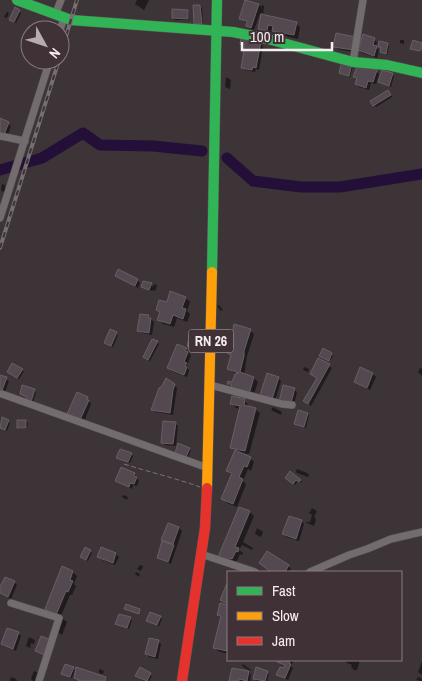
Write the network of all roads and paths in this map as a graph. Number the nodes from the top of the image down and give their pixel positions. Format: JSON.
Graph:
{"nodes":[{"id":1,"x":17,"y":0,"type":"edge"},
{"id":2,"x":61,"y":0,"type":"edge"},
{"id":3,"x":217,"y":0,"type":"edge"},
{"id":4,"x":363,"y":0,"type":"edge"},
{"id":5,"x":60,"y":17,"type":"junction"},
{"id":6,"x":217,"y":32,"type":"junction"},
{"id":7,"x":353,"y":62,"type":"junction"},
{"id":8,"x":47,"y":70,"type":"edge"},
{"id":9,"x":422,"y":73,"type":"edge"},
{"id":10,"x":0,"y":136,"type":"edge"},
{"id":11,"x":25,"y":141,"type":"junction"},
{"id":12,"x":0,"y":218,"type":"edge"},
{"id":13,"x":210,"y":385,"type":"junction"},
{"id":14,"x":2,"y":394,"type":"dead end"},
{"id":15,"x":292,"y":405,"type":"dead end"},
{"id":16,"x":124,"y":464,"type":"dead end"},
{"id":17,"x":208,"y":468,"type":"junction"},
{"id":18,"x":207,"y":489,"type":"junction"},
{"id":19,"x":422,"y":532,"type":"edge"},
{"id":20,"x":201,"y":554,"type":"junction"},
{"id":21,"x":252,"y":571,"type":"edge"},
{"id":22,"x":312,"y":571,"type":"edge"},
{"id":23,"x":11,"y":603,"type":"dead end"},
{"id":24,"x":39,"y":681,"type":"edge"},
{"id":25,"x":182,"y":681,"type":"edge"}],
"edges":[{"from":1,"to":5,"type":"main road"},
{"from":2,"to":5,"type":"street"},
{"from":3,"to":6,"type":"main road","number":"RN 26"},
{"from":4,"to":7,"type":"street"},
{"from":5,"to":6,"type":"main road"},
{"from":6,"to":7,"type":"main road"},
{"from":6,"to":13,"type":"main road","number":"RN 26"},
{"from":7,"to":9,"type":"main road"},
{"from":8,"to":11,"type":"street"},
{"from":10,"to":11,"type":"street"},
{"from":11,"to":12,"type":"street"},
{"from":13,"to":15,"type":"street"},
{"from":13,"to":17,"type":"main road","number":"RN 26"},
{"from":14,"to":17,"type":"street"},
{"from":16,"to":18,"type":"path"},
{"from":17,"to":18,"type":"main road","number":"RN 26"},
{"from":18,"to":20,"type":"main road","number":"RN 26"},
{"from":19,"to":22,"type":"street"},
{"from":20,"to":21,"type":"street"},
{"from":20,"to":25,"type":"main road","number":"RN 26"},
{"from":23,"to":24,"type":"street"}]}
